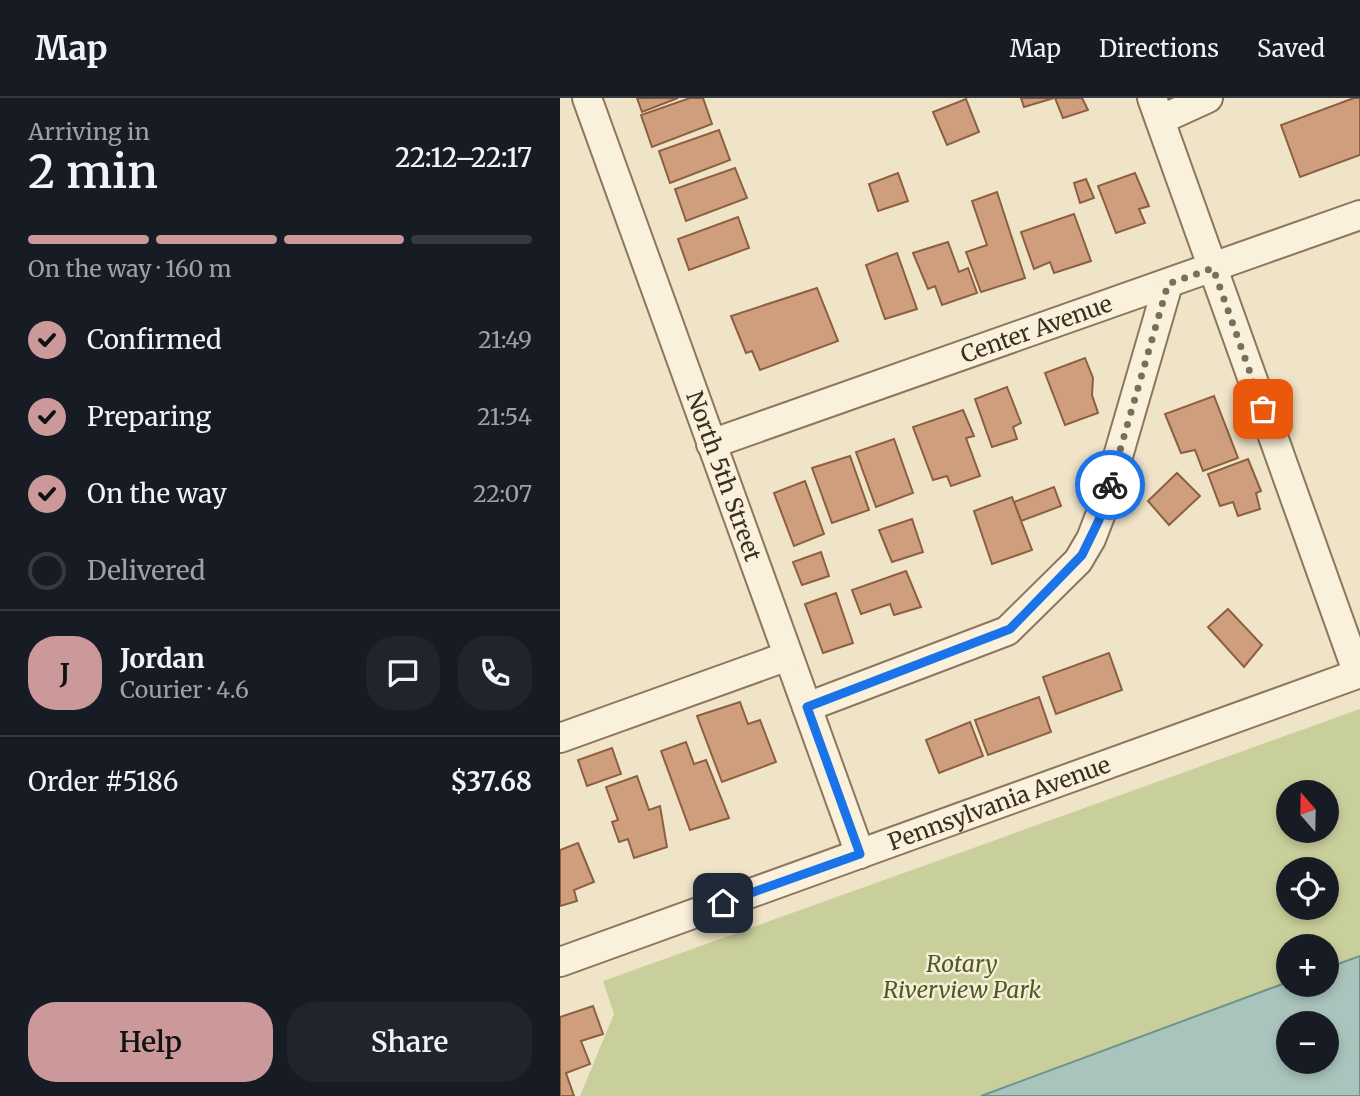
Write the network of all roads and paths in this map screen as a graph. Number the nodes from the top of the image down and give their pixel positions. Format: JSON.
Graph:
{"nodes":[{"id":1,"x":587,"y":98,"type":"edge"},
{"id":2,"x":1209,"y":98,"type":"edge"},
{"id":3,"x":1156,"y":109,"type":"edge"},
{"id":4,"x":1360,"y":215,"type":"edge"},
{"id":5,"x":1213,"y":268,"type":"junction"},
{"id":6,"x":1168,"y":284,"type":"junction"},
{"id":7,"x":711,"y":444,"type":"junction"},
{"id":8,"x":788,"y":656,"type":"junction"},
{"id":9,"x":1359,"y":674,"type":"edge"},
{"id":10,"x":807,"y":707,"type":"junction"},
{"id":11,"x":560,"y":738,"type":"edge"},
{"id":12,"x":860,"y":854,"type":"junction"},
{"id":13,"x":560,"y":962,"type":"edge"}],
"edges":[{"from":1,"to":7,"type":"street","name":"North 5th Street"},
{"from":2,"to":3,"type":"street"},
{"from":3,"to":5,"type":"street"},
{"from":4,"to":5,"type":"street","name":"Center Avenue"},
{"from":5,"to":6,"type":"street","name":"Center Avenue"},
{"from":5,"to":9,"type":"street"},
{"from":6,"to":7,"type":"street","name":"Center Avenue"},
{"from":6,"to":10,"type":"street"},
{"from":7,"to":8,"type":"street","name":"North 5th Street"},
{"from":8,"to":10,"type":"street","name":"North 5th Street"},
{"from":8,"to":11,"type":"street"},
{"from":9,"to":12,"type":"street","name":"Pennsylvania Avenue"},
{"from":10,"to":12,"type":"street","name":"North 5th Street"},
{"from":12,"to":13,"type":"street","name":"Pennsylvania Avenue"}]}
